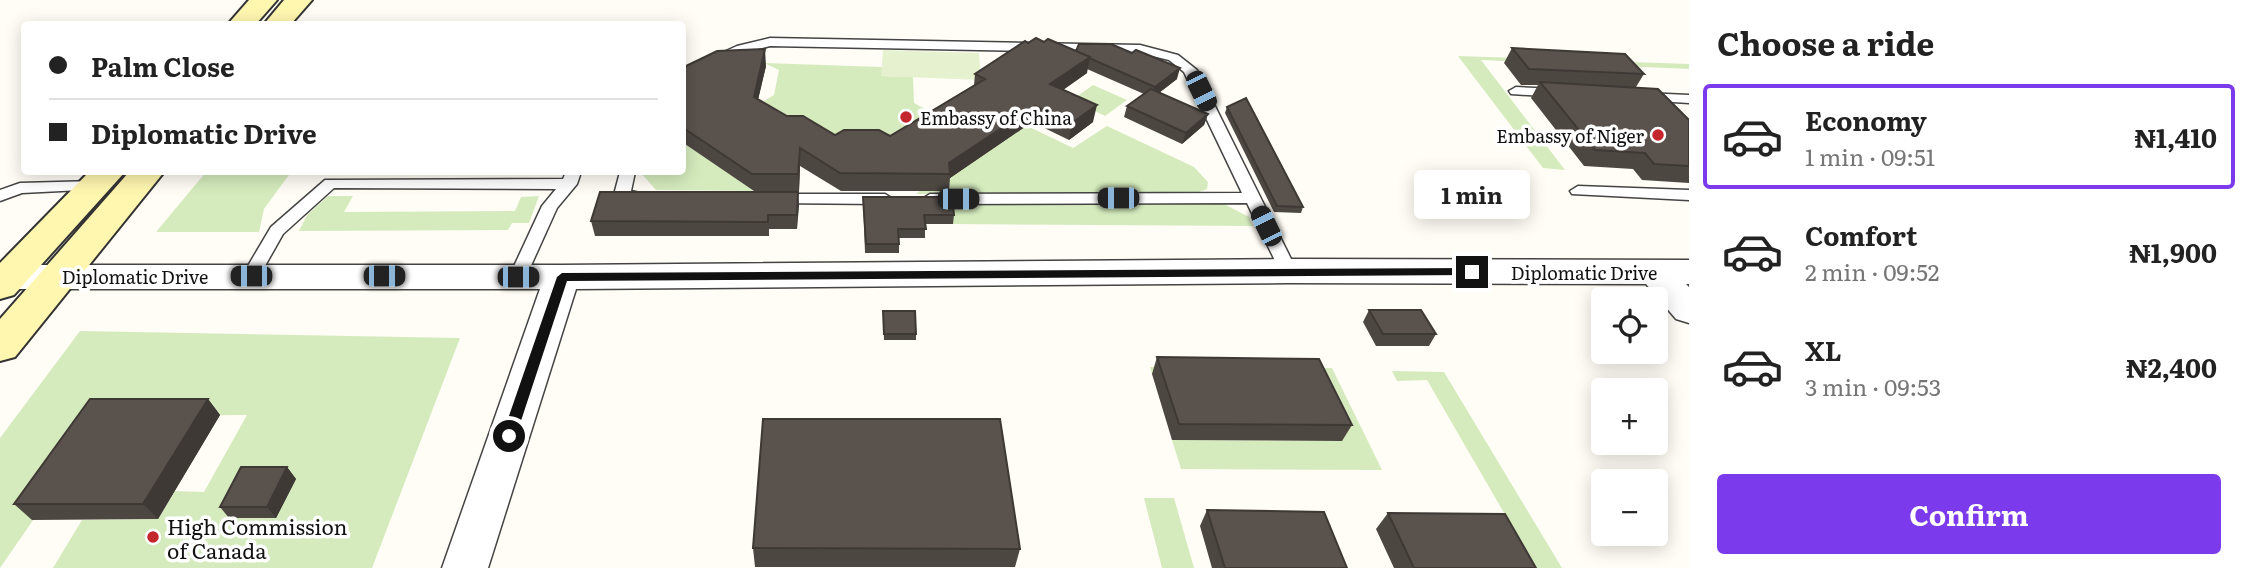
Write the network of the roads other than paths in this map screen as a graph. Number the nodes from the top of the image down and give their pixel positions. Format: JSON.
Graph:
{"nodes":[{"id":1,"x":264,"y":0,"type":"edge"},
{"id":2,"x":299,"y":0,"type":"edge"},
{"id":3,"x":244,"y":21,"type":"edge"},
{"id":4,"x":280,"y":21,"type":"edge"},
{"id":5,"x":686,"y":74,"type":"edge"},
{"id":6,"x":1516,"y":91,"type":"dead end"},
{"id":7,"x":1567,"y":93,"type":"edge"},
{"id":8,"x":1632,"y":96,"type":"edge"},
{"id":9,"x":1658,"y":97,"type":"junction"},
{"id":10,"x":1689,"y":99,"type":"edge"},
{"id":11,"x":1674,"y":113,"type":"edge"},
{"id":12,"x":145,"y":175,"type":"edge"},
{"id":13,"x":627,"y":175,"type":"edge"},
{"id":14,"x":571,"y":178,"type":"edge"},
{"id":15,"x":102,"y":179,"type":"edge"},
{"id":16,"x":1578,"y":191,"type":"dead end"},
{"id":17,"x":1,"y":195,"type":"edge"},
{"id":18,"x":1689,"y":195,"type":"edge"},
{"id":19,"x":1252,"y":198,"type":"junction"},
{"id":20,"x":663,"y":199,"type":"edge"},
{"id":21,"x":759,"y":199,"type":"edge"},
{"id":22,"x":1289,"y":271,"type":"junction"},
{"id":23,"x":1672,"y":272,"type":"edge"},
{"id":24,"x":251,"y":276,"type":"junction"},
{"id":25,"x":58,"y":277,"type":"junction"},
{"id":26,"x":518,"y":277,"type":"junction"},
{"id":27,"x":562,"y":277,"type":"junction"},
{"id":28,"x":5,"y":281,"type":"edge"},
{"id":29,"x":1689,"y":310,"type":"edge"},
{"id":30,"x":0,"y":346,"type":"edge"},
{"id":31,"x":465,"y":568,"type":"edge"}],
"edges":[{"from":1,"to":3,"type":"main road"},
{"from":2,"to":4,"type":"main road"},
{"from":5,"to":19,"type":"lane"},
{"from":6,"to":7,"type":"lane"},
{"from":8,"to":9,"type":"lane"},
{"from":9,"to":10,"type":"lane"},
{"from":9,"to":11,"type":"lane"},
{"from":12,"to":25,"type":"main road"},
{"from":13,"to":20,"type":"lane"},
{"from":14,"to":24,"type":"lane"},
{"from":14,"to":26,"type":"lane"},
{"from":15,"to":17,"type":"lane"},
{"from":15,"to":28,"type":"main road"},
{"from":16,"to":18,"type":"lane"},
{"from":19,"to":21,"type":"lane"},
{"from":19,"to":22,"type":"lane"},
{"from":22,"to":23,"type":"street","name":"Diplomatic Drive"},
{"from":22,"to":27,"type":"street","name":"Diplomatic Drive"},
{"from":23,"to":29,"type":"street"},
{"from":24,"to":25,"type":"street","name":"Diplomatic Drive"},
{"from":24,"to":26,"type":"street","name":"Diplomatic Drive"},
{"from":25,"to":28,"type":"street","name":"Diplomatic Drive"},
{"from":25,"to":30,"type":"main road"},
{"from":26,"to":27,"type":"street","name":"Diplomatic Drive"},
{"from":27,"to":31,"type":"street"}]}
